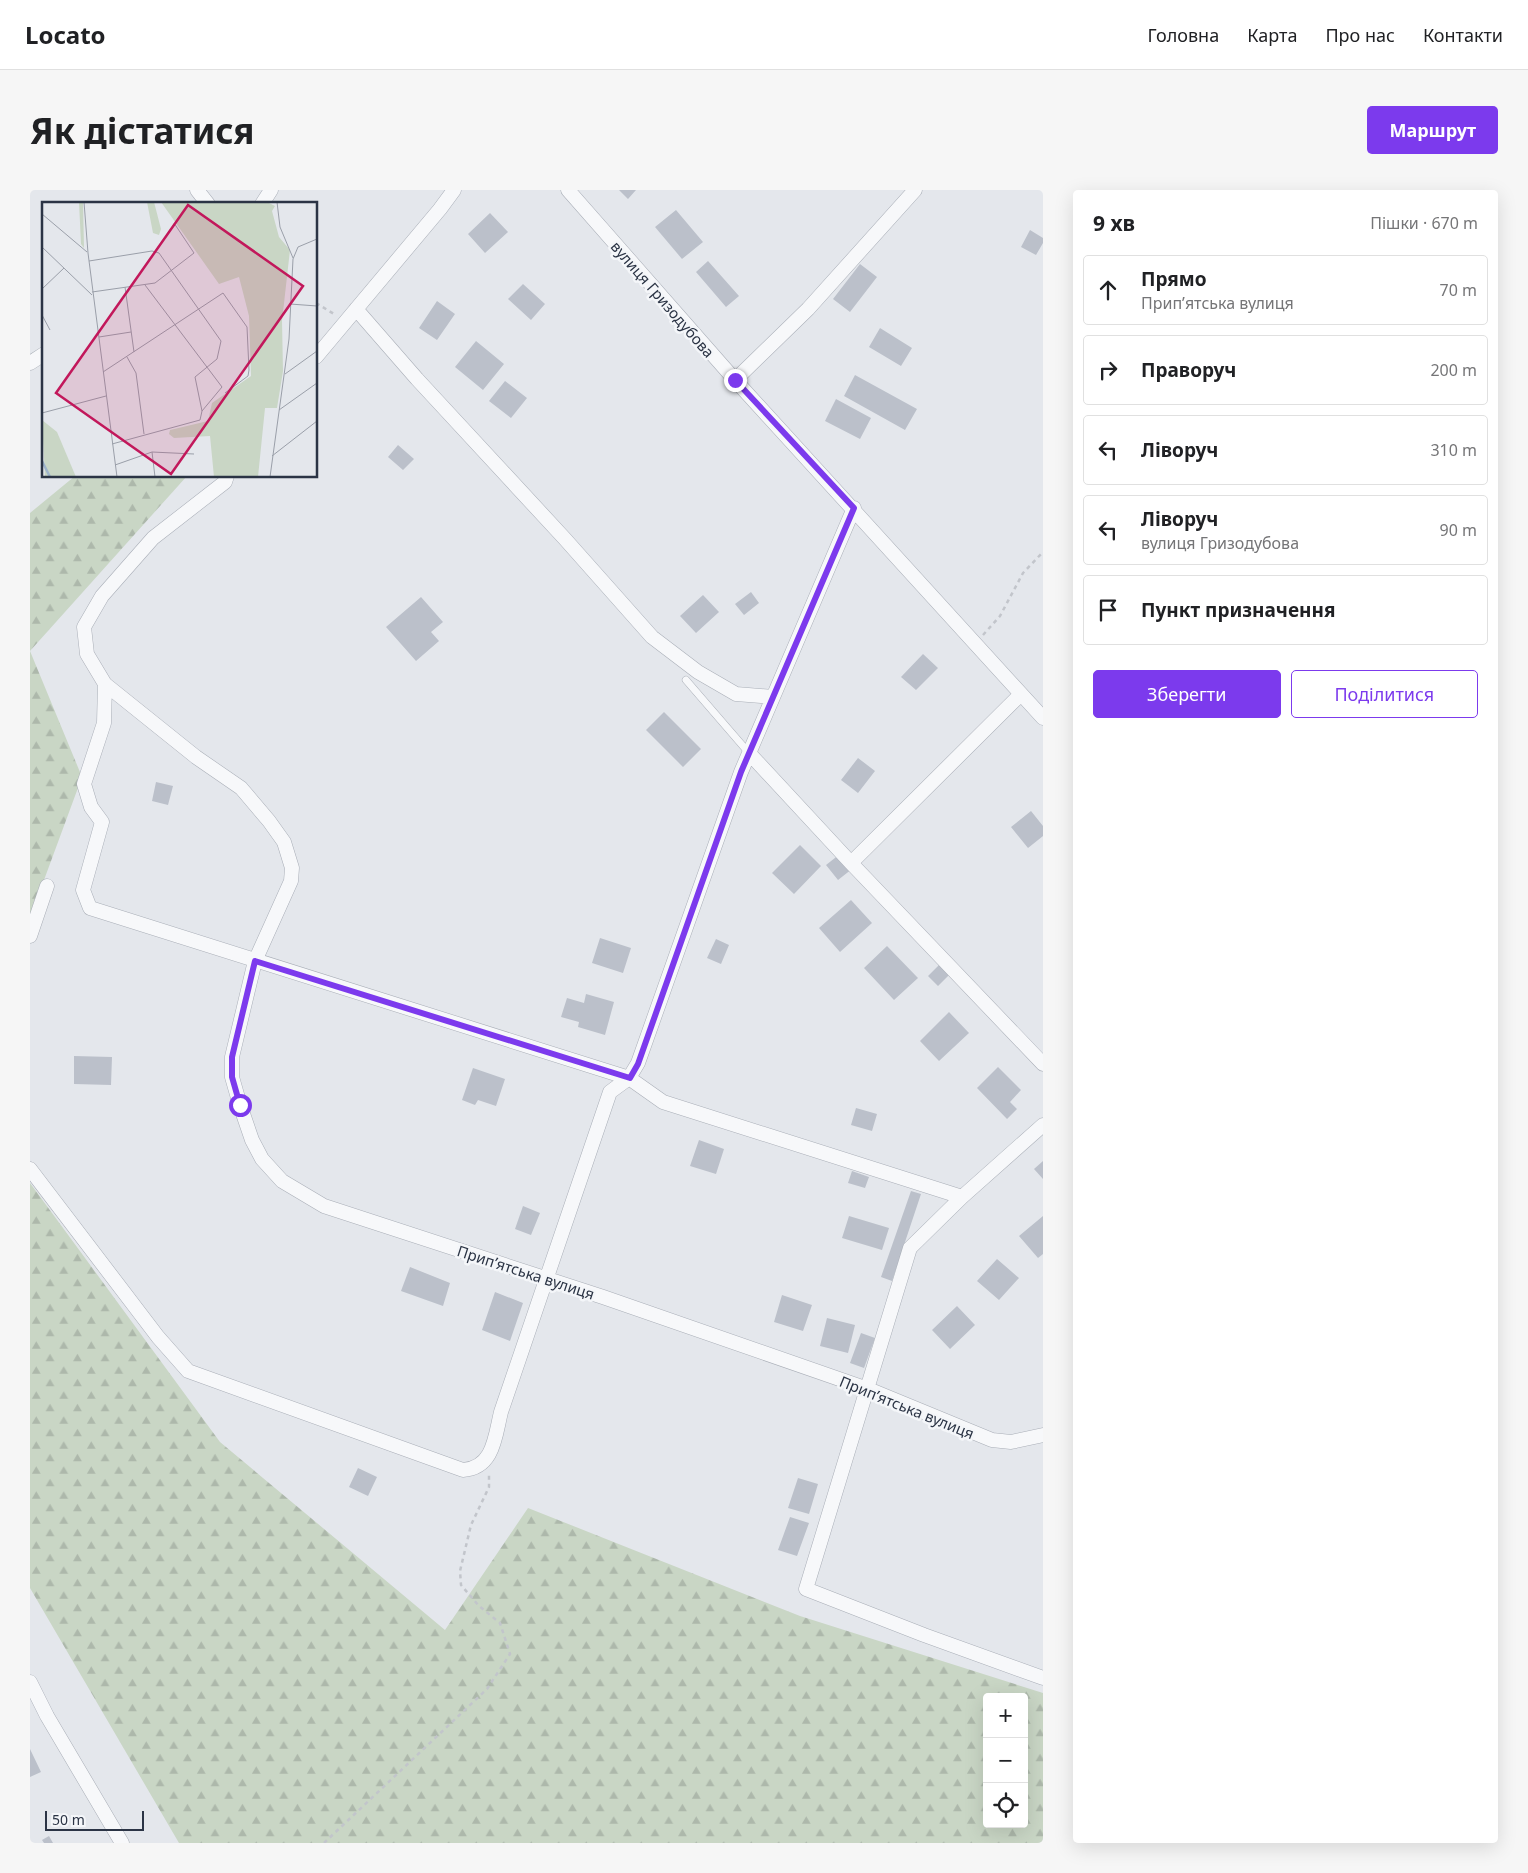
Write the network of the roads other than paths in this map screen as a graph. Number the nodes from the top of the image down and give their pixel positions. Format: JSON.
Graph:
{"nodes":[{"id":1,"x":197,"y":190,"type":"edge"},
{"id":2,"x":271,"y":190,"type":"edge"},
{"id":3,"x":454,"y":190,"type":"edge"},
{"id":4,"x":568,"y":190,"type":"edge"},
{"id":5,"x":915,"y":190,"type":"edge"},
{"id":6,"x":206,"y":202,"type":"edge"},
{"id":7,"x":263,"y":202,"type":"edge"},
{"id":8,"x":356,"y":309,"type":"junction"},
{"id":9,"x":42,"y":355,"type":"edge"},
{"id":10,"x":318,"y":355,"type":"edge"},
{"id":11,"x":30,"y":363,"type":"edge"},
{"id":12,"x":735,"y":380,"type":"junction"},
{"id":13,"x":226,"y":478,"type":"edge"},
{"id":14,"x":854,"y":508,"type":"junction"},
{"id":15,"x":686,"y":680,"type":"dead end"},
{"id":16,"x":106,"y":684,"type":"junction"},
{"id":17,"x":1021,"y":694,"type":"junction"},
{"id":18,"x":773,"y":697,"type":"junction"},
{"id":19,"x":1043,"y":718,"type":"edge"},
{"id":20,"x":750,"y":754,"type":"junction"},
{"id":21,"x":851,"y":863,"type":"junction"},
{"id":22,"x":47,"y":886,"type":"dead end"},
{"id":23,"x":30,"y":936,"type":"edge"},
{"id":24,"x":255,"y":961,"type":"junction"},
{"id":25,"x":1043,"y":1064,"type":"edge"},
{"id":26,"x":630,"y":1078,"type":"junction"},
{"id":27,"x":1043,"y":1125,"type":"edge"},
{"id":28,"x":30,"y":1169,"type":"edge"},
{"id":29,"x":962,"y":1196,"type":"junction"},
{"id":30,"x":546,"y":1278,"type":"junction"},
{"id":31,"x":868,"y":1390,"type":"junction"},
{"id":32,"x":1043,"y":1435,"type":"edge"},
{"id":33,"x":1043,"y":1678,"type":"edge"},
{"id":34,"x":30,"y":1682,"type":"edge"},
{"id":35,"x":122,"y":1843,"type":"edge"}],
"edges":[{"from":1,"to":6,"type":"street"},
{"from":2,"to":7,"type":"street"},
{"from":3,"to":8,"type":"street"},
{"from":4,"to":12,"type":"street","name":"вулиця Гризодубова"},
{"from":5,"to":12,"type":"street"},
{"from":8,"to":10,"type":"street"},
{"from":8,"to":18,"type":"street"},
{"from":9,"to":11,"type":"street"},
{"from":12,"to":14,"type":"street","name":"вулиця Гризодубова"},
{"from":13,"to":16,"type":"street","name":"Прип’ятська вулиця"},
{"from":14,"to":17,"type":"street","name":"вулиця Гризодубова"},
{"from":14,"to":18,"type":"street"},
{"from":15,"to":20,"type":"lane"},
{"from":16,"to":24,"type":"street","name":"Прип’ятська вулиця"},
{"from":16,"to":24,"type":"street"},
{"from":17,"to":19,"type":"street","name":"вулиця Гризодубова"},
{"from":17,"to":21,"type":"street"},
{"from":18,"to":20,"type":"street"},
{"from":20,"to":21,"type":"street"},
{"from":20,"to":26,"type":"street"},
{"from":21,"to":25,"type":"street"},
{"from":22,"to":23,"type":"street"},
{"from":24,"to":26,"type":"street"},
{"from":24,"to":30,"type":"street","name":"Прип’ятська вулиця"},
{"from":26,"to":29,"type":"street"},
{"from":26,"to":30,"type":"street"},
{"from":27,"to":29,"type":"street"},
{"from":28,"to":30,"type":"street"},
{"from":29,"to":31,"type":"street"},
{"from":30,"to":31,"type":"street","name":"Прип’ятська вулиця"},
{"from":31,"to":32,"type":"street","name":"Прип’ятська вулиця"},
{"from":31,"to":33,"type":"street"},
{"from":34,"to":35,"type":"street"}]}
